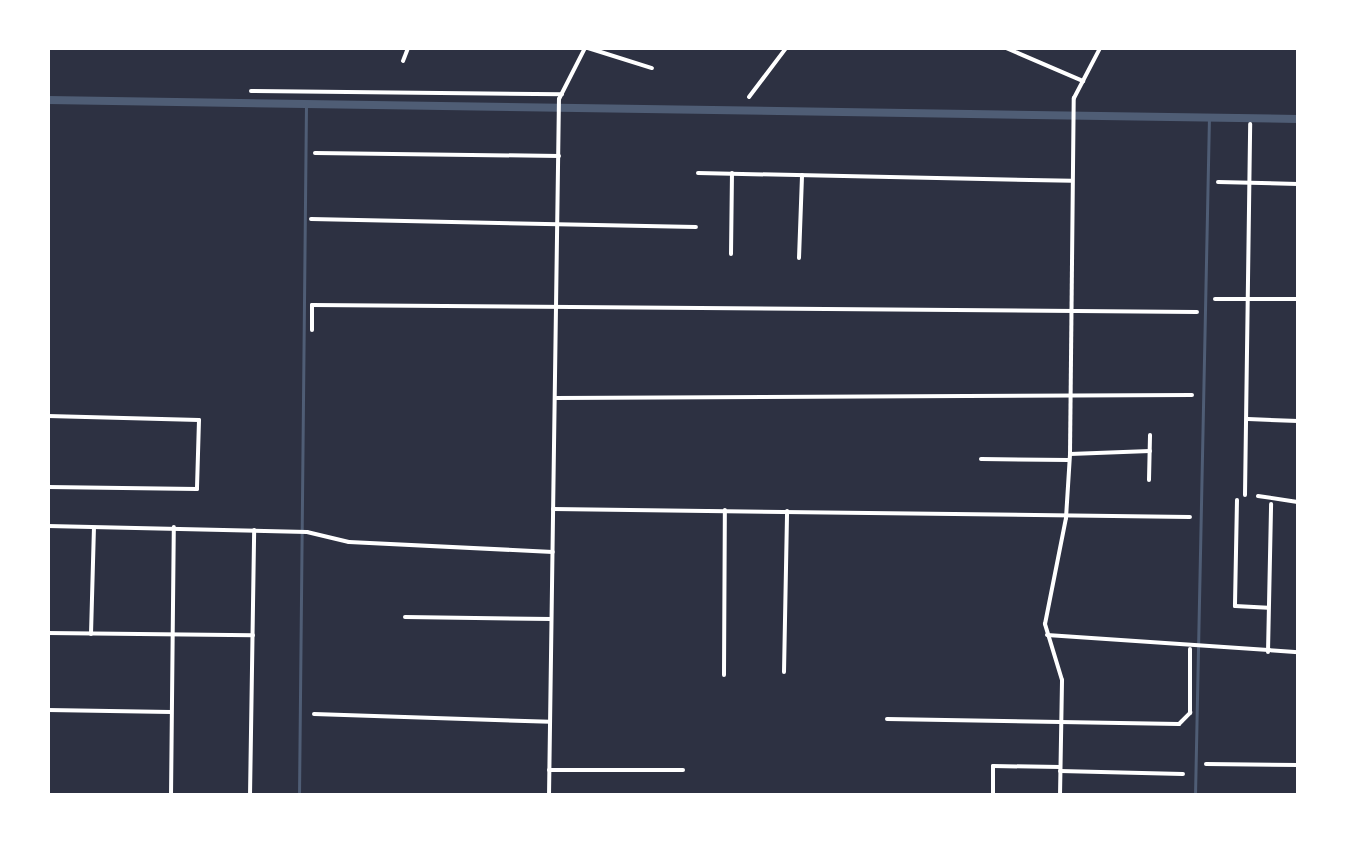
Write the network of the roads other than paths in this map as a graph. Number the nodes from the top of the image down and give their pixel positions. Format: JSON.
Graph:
{"nodes":[{"id":1,"x":408,"y":48,"type":"edge"},
{"id":2,"x":586,"y":48,"type":"edge"},
{"id":3,"x":786,"y":48,"type":"edge"},
{"id":4,"x":1006,"y":48,"type":"edge"},
{"id":5,"x":1100,"y":48,"type":"edge"},
{"id":6,"x":403,"y":61,"type":"dead end"},
{"id":7,"x":652,"y":68,"type":"dead end"},
{"id":8,"x":1083,"y":81,"type":"junction"},
{"id":9,"x":252,"y":91,"type":"dead end"},
{"id":10,"x":560,"y":96,"type":"junction"},
{"id":11,"x":749,"y":97,"type":"dead end"},
{"id":12,"x":1250,"y":124,"type":"dead end"},
{"id":13,"x":315,"y":153,"type":"dead end"},
{"id":14,"x":559,"y":156,"type":"junction"},
{"id":15,"x":698,"y":172,"type":"dead end"},
{"id":16,"x":732,"y":174,"type":"junction"},
{"id":17,"x":802,"y":175,"type":"junction"},
{"id":18,"x":1072,"y":181,"type":"junction"},
{"id":19,"x":1218,"y":182,"type":"dead end"},
{"id":20,"x":1251,"y":183,"type":"junction"},
{"id":21,"x":1298,"y":184,"type":"edge"},
{"id":22,"x":311,"y":219,"type":"dead end"},
{"id":23,"x":558,"y":226,"type":"junction"},
{"id":24,"x":696,"y":227,"type":"dead end"},
{"id":25,"x":731,"y":254,"type":"dead end"},
{"id":26,"x":798,"y":258,"type":"dead end"},
{"id":27,"x":1215,"y":299,"type":"dead end"},
{"id":28,"x":1248,"y":299,"type":"junction"},
{"id":29,"x":1298,"y":299,"type":"edge"},
{"id":30,"x":556,"y":302,"type":"junction"},
{"id":31,"x":1071,"y":312,"type":"junction"},
{"id":32,"x":1196,"y":312,"type":"dead end"},
{"id":33,"x":312,"y":330,"type":"dead end"},
{"id":34,"x":1070,"y":393,"type":"junction"},
{"id":35,"x":1192,"y":395,"type":"dead end"},
{"id":36,"x":555,"y":398,"type":"junction"},
{"id":37,"x":48,"y":416,"type":"edge"},
{"id":38,"x":1248,"y":419,"type":"junction"},
{"id":39,"x":1298,"y":421,"type":"edge"},
{"id":40,"x":1150,"y":435,"type":"dead end"},
{"id":41,"x":1150,"y":452,"type":"junction"},
{"id":42,"x":1069,"y":457,"type":"junction"},
{"id":43,"x":980,"y":459,"type":"dead end"},
{"id":44,"x":1149,"y":480,"type":"dead end"},
{"id":45,"x":48,"y":487,"type":"edge"},
{"id":46,"x":1245,"y":495,"type":"dead end"},
{"id":47,"x":1258,"y":496,"type":"dead end"},
{"id":48,"x":1237,"y":500,"type":"dead end"},
{"id":49,"x":1298,"y":502,"type":"edge"},
{"id":50,"x":1271,"y":504,"type":"dead end"},
{"id":51,"x":553,"y":508,"type":"junction"},
{"id":52,"x":725,"y":510,"type":"junction"},
{"id":53,"x":788,"y":511,"type":"junction"},
{"id":54,"x":1190,"y":517,"type":"dead end"},
{"id":55,"x":1066,"y":518,"type":"junction"},
{"id":56,"x":48,"y":526,"type":"edge"},
{"id":57,"x":94,"y":526,"type":"junction"},
{"id":58,"x":174,"y":528,"type":"junction"},
{"id":59,"x":254,"y":530,"type":"junction"},
{"id":60,"x":552,"y":552,"type":"junction"},
{"id":61,"x":1268,"y":608,"type":"junction"},
{"id":62,"x":405,"y":617,"type":"dead end"},
{"id":63,"x":552,"y":619,"type":"junction"},
{"id":64,"x":48,"y":633,"type":"edge"},
{"id":65,"x":92,"y":634,"type":"junction"},
{"id":66,"x":172,"y":635,"type":"junction"},
{"id":67,"x":253,"y":635,"type":"junction"},
{"id":68,"x":1048,"y":635,"type":"junction"},
{"id":69,"x":1190,"y":649,"type":"junction"},
{"id":70,"x":1268,"y":652,"type":"junction"},
{"id":71,"x":1298,"y":652,"type":"edge"},
{"id":72,"x":784,"y":672,"type":"dead end"},
{"id":73,"x":724,"y":675,"type":"dead end"},
{"id":74,"x":48,"y":710,"type":"edge"},
{"id":75,"x":171,"y":712,"type":"junction"},
{"id":76,"x":314,"y":714,"type":"dead end"},
{"id":77,"x":887,"y":720,"type":"dead end"},
{"id":78,"x":1061,"y":720,"type":"junction"},
{"id":79,"x":550,"y":722,"type":"junction"},
{"id":80,"x":1206,"y":764,"type":"dead end"},
{"id":81,"x":1298,"y":765,"type":"edge"},
{"id":82,"x":1060,"y":769,"type":"junction"},
{"id":83,"x":549,"y":770,"type":"junction"},
{"id":84,"x":683,"y":770,"type":"dead end"},
{"id":85,"x":1184,"y":774,"type":"dead end"},
{"id":86,"x":171,"y":796,"type":"edge"},
{"id":87,"x":250,"y":796,"type":"edge"},
{"id":88,"x":549,"y":796,"type":"edge"},
{"id":89,"x":992,"y":796,"type":"edge"},
{"id":90,"x":1060,"y":796,"type":"edge"}],
"edges":[{"from":1,"to":6,"type":"street"},
{"from":2,"to":7,"type":"street"},
{"from":2,"to":10,"type":"street"},
{"from":3,"to":11,"type":"street"},
{"from":4,"to":8,"type":"street"},
{"from":5,"to":8,"type":"street"},
{"from":8,"to":18,"type":"street"},
{"from":9,"to":10,"type":"street"},
{"from":10,"to":14,"type":"street"},
{"from":12,"to":20,"type":"street"},
{"from":13,"to":14,"type":"street"},
{"from":14,"to":23,"type":"street"},
{"from":15,"to":16,"type":"street"},
{"from":16,"to":17,"type":"street"},
{"from":16,"to":25,"type":"street"},
{"from":17,"to":18,"type":"street"},
{"from":17,"to":26,"type":"street"},
{"from":18,"to":31,"type":"street"},
{"from":19,"to":20,"type":"street"},
{"from":20,"to":21,"type":"street"},
{"from":20,"to":28,"type":"street"},
{"from":22,"to":23,"type":"street"},
{"from":23,"to":24,"type":"street"},
{"from":23,"to":30,"type":"street"},
{"from":27,"to":28,"type":"street"},
{"from":28,"to":29,"type":"street"},
{"from":28,"to":38,"type":"street"},
{"from":30,"to":31,"type":"street"},
{"from":30,"to":33,"type":"street"},
{"from":30,"to":36,"type":"street"},
{"from":31,"to":32,"type":"street"},
{"from":31,"to":34,"type":"street"},
{"from":34,"to":35,"type":"street"},
{"from":34,"to":36,"type":"street"},
{"from":34,"to":42,"type":"street"},
{"from":36,"to":51,"type":"street"},
{"from":37,"to":45,"type":"street"},
{"from":38,"to":39,"type":"street"},
{"from":38,"to":46,"type":"street"},
{"from":40,"to":41,"type":"street"},
{"from":41,"to":42,"type":"street"},
{"from":41,"to":44,"type":"street"},
{"from":42,"to":43,"type":"street"},
{"from":42,"to":55,"type":"street"},
{"from":47,"to":49,"type":"street"},
{"from":48,"to":61,"type":"street"},
{"from":50,"to":61,"type":"street"},
{"from":51,"to":52,"type":"street"},
{"from":51,"to":60,"type":"street"},
{"from":52,"to":53,"type":"street"},
{"from":52,"to":73,"type":"street"},
{"from":53,"to":55,"type":"street"},
{"from":53,"to":72,"type":"street"},
{"from":54,"to":55,"type":"street"},
{"from":55,"to":68,"type":"street"},
{"from":56,"to":57,"type":"street"},
{"from":57,"to":58,"type":"street"},
{"from":57,"to":65,"type":"street"},
{"from":58,"to":59,"type":"street"},
{"from":58,"to":66,"type":"street"},
{"from":59,"to":60,"type":"street"},
{"from":59,"to":67,"type":"street"},
{"from":60,"to":63,"type":"street"},
{"from":61,"to":70,"type":"street"},
{"from":62,"to":63,"type":"street"},
{"from":63,"to":79,"type":"street"},
{"from":64,"to":65,"type":"street"},
{"from":65,"to":66,"type":"street"},
{"from":66,"to":67,"type":"street"},
{"from":66,"to":75,"type":"street"},
{"from":67,"to":87,"type":"street"},
{"from":68,"to":69,"type":"street"},
{"from":68,"to":78,"type":"street"},
{"from":69,"to":70,"type":"street"},
{"from":69,"to":78,"type":"street"},
{"from":70,"to":71,"type":"street"},
{"from":74,"to":75,"type":"street"},
{"from":75,"to":86,"type":"street"},
{"from":76,"to":79,"type":"street"},
{"from":77,"to":78,"type":"street"},
{"from":78,"to":82,"type":"street"},
{"from":79,"to":83,"type":"street"},
{"from":80,"to":81,"type":"street"},
{"from":82,"to":85,"type":"street"},
{"from":82,"to":89,"type":"street"},
{"from":82,"to":90,"type":"street"},
{"from":83,"to":84,"type":"street"},
{"from":83,"to":88,"type":"street"}]}
